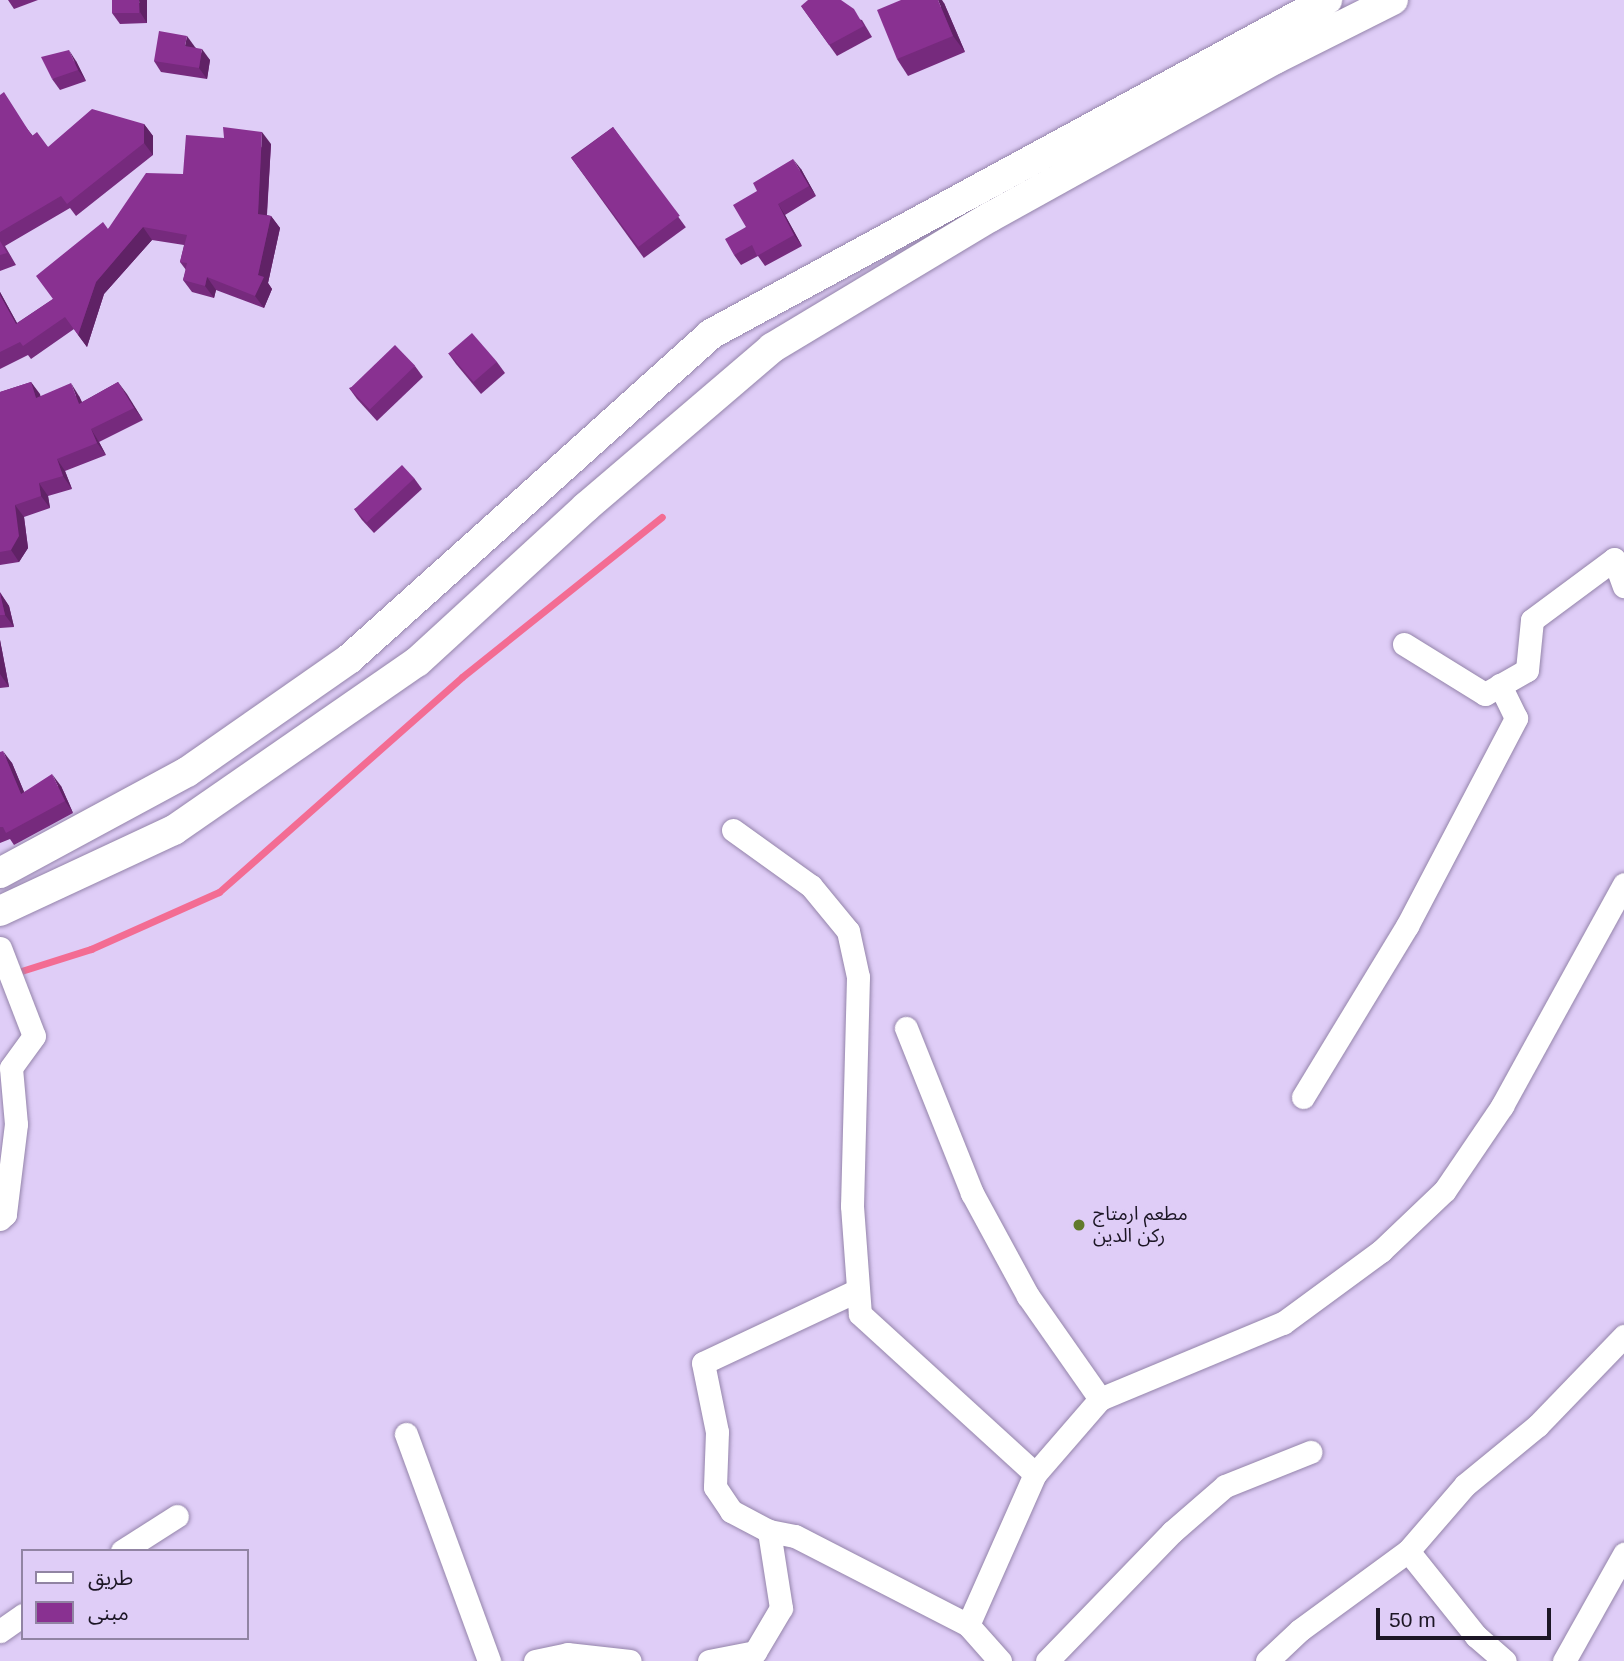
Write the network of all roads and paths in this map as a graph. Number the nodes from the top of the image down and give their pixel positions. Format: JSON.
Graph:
{"nodes":[{"id":1,"x":1327,"y":0,"type":"edge"},
{"id":2,"x":1393,"y":0,"type":"edge"},
{"id":3,"x":1624,"y":586,"type":"edge"},
{"id":4,"x":1404,"y":644,"type":"dead end"},
{"id":5,"x":1500,"y":685,"type":"junction"},
{"id":6,"x":733,"y":830,"type":"dead end"},
{"id":7,"x":0,"y":873,"type":"edge"},
{"id":8,"x":1624,"y":884,"type":"edge"},
{"id":9,"x":0,"y":911,"type":"edge"},
{"id":10,"x":3,"y":955,"type":"edge"},
{"id":11,"x":906,"y":1028,"type":"dead end"},
{"id":12,"x":1303,"y":1097,"type":"dead end"},
{"id":13,"x":0,"y":1219,"type":"edge"},
{"id":14,"x":856,"y":1291,"type":"junction"},
{"id":15,"x":1624,"y":1336,"type":"edge"},
{"id":16,"x":1100,"y":1399,"type":"junction"},
{"id":17,"x":407,"y":1434,"type":"dead end"},
{"id":18,"x":1310,"y":1452,"type":"dead end"},
{"id":19,"x":1035,"y":1474,"type":"junction"},
{"id":20,"x":177,"y":1516,"type":"dead end"},
{"id":21,"x":769,"y":1531,"type":"junction"},
{"id":22,"x":125,"y":1549,"type":"edge"},
{"id":23,"x":1408,"y":1551,"type":"junction"},
{"id":24,"x":1624,"y":1554,"type":"edge"},
{"id":25,"x":21,"y":1616,"type":"edge"},
{"id":26,"x":968,"y":1625,"type":"junction"},
{"id":27,"x":0,"y":1631,"type":"edge"},
{"id":28,"x":489,"y":1661,"type":"edge"},
{"id":29,"x":535,"y":1661,"type":"edge"},
{"id":30,"x":630,"y":1661,"type":"edge"},
{"id":31,"x":709,"y":1661,"type":"edge"},
{"id":32,"x":1000,"y":1661,"type":"edge"},
{"id":33,"x":1047,"y":1661,"type":"edge"},
{"id":34,"x":1266,"y":1661,"type":"edge"},
{"id":35,"x":1505,"y":1661,"type":"edge"},
{"id":36,"x":1564,"y":1661,"type":"edge"}],
"edges":[{"from":1,"to":7,"type":"main road"},
{"from":2,"to":9,"type":"main road"},
{"from":3,"to":5,"type":"street"},
{"from":4,"to":5,"type":"street"},
{"from":5,"to":12,"type":"street"},
{"from":6,"to":14,"type":"street"},
{"from":8,"to":16,"type":"street"},
{"from":10,"to":13,"type":"street"},
{"from":11,"to":16,"type":"street"},
{"from":14,"to":19,"type":"street"},
{"from":14,"to":21,"type":"street"},
{"from":15,"to":23,"type":"street"},
{"from":16,"to":19,"type":"street"},
{"from":17,"to":28,"type":"street"},
{"from":18,"to":33,"type":"street"},
{"from":19,"to":26,"type":"street"},
{"from":20,"to":22,"type":"street"},
{"from":21,"to":26,"type":"street"},
{"from":21,"to":31,"type":"street"},
{"from":23,"to":34,"type":"street"},
{"from":23,"to":35,"type":"street"},
{"from":24,"to":36,"type":"street"},
{"from":25,"to":27,"type":"street"},
{"from":26,"to":32,"type":"street"},
{"from":29,"to":30,"type":"street"}]}
